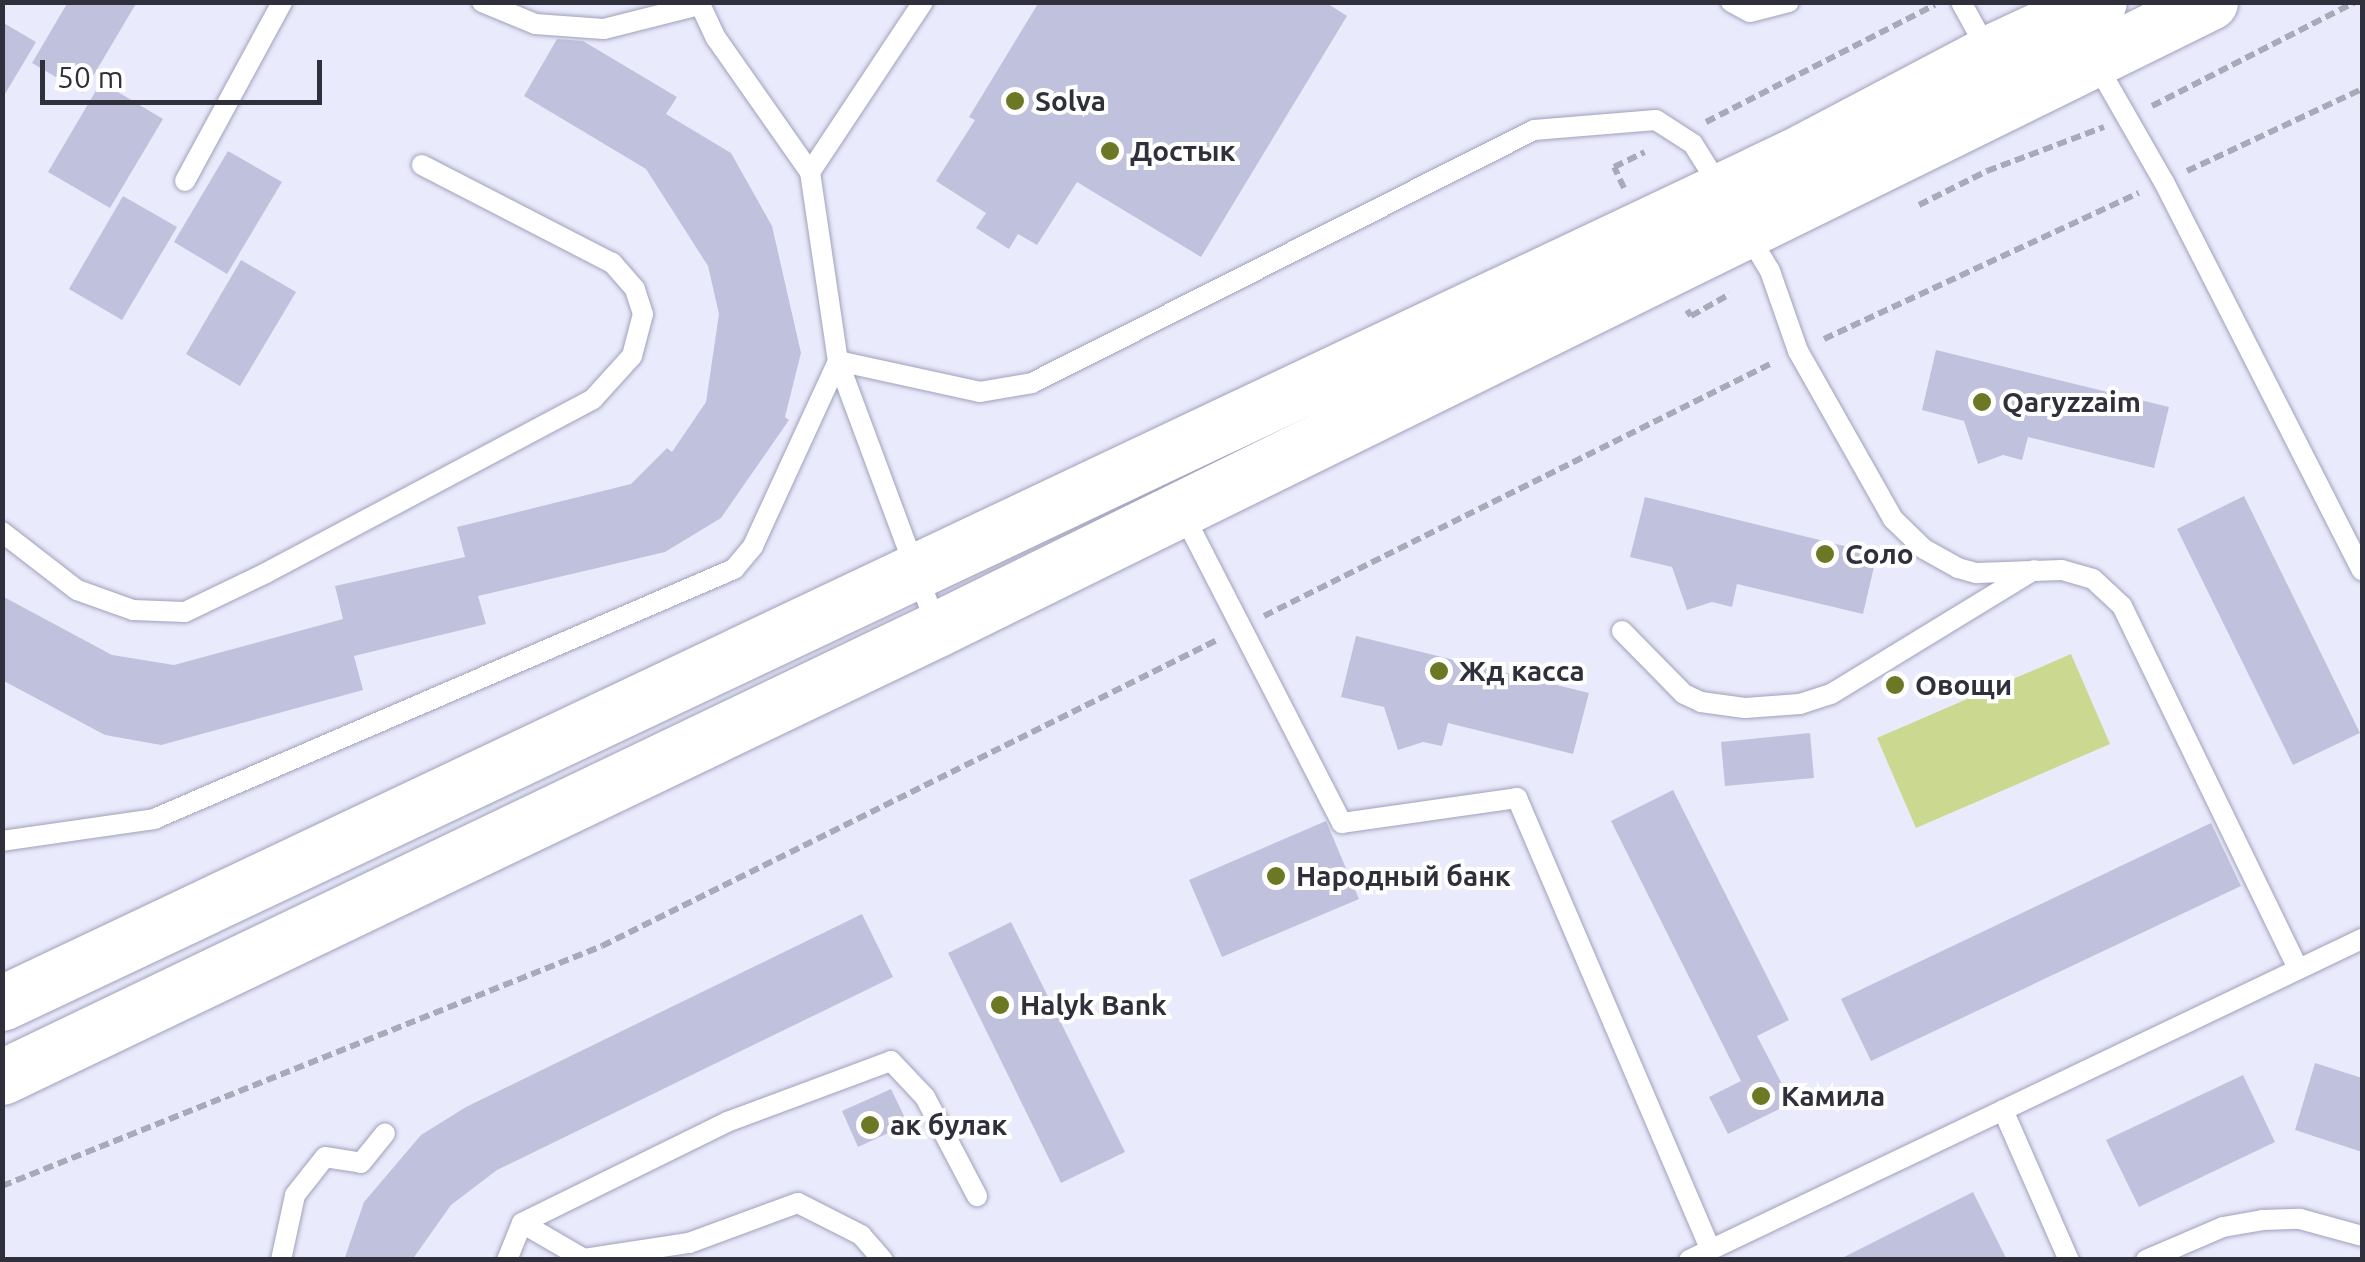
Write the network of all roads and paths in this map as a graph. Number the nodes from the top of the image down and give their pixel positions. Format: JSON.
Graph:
{"nodes":[{"id":1,"x":282,"y":2,"type":"edge"},
{"id":2,"x":482,"y":2,"type":"edge"},
{"id":3,"x":923,"y":2,"type":"edge"},
{"id":4,"x":1732,"y":2,"type":"edge"},
{"id":5,"x":1789,"y":2,"type":"edge"},
{"id":6,"x":1960,"y":2,"type":"edge"},
{"id":7,"x":2210,"y":2,"type":"edge"},
{"id":8,"x":2356,"y":2,"type":"edge"},
{"id":9,"x":699,"y":4,"type":"edge"},
{"id":10,"x":2085,"y":30,"type":"edge"},
{"id":11,"x":2001,"y":75,"type":"junction"},
{"id":12,"x":2362,"y":88,"type":"edge"},
{"id":13,"x":2128,"y":118,"type":"junction"},
{"id":14,"x":422,"y":165,"type":"dead end"},
{"id":15,"x":1988,"y":171,"type":"dead end"},
{"id":16,"x":810,"y":172,"type":"junction"},
{"id":17,"x":185,"y":180,"type":"dead end"},
{"id":18,"x":2164,"y":182,"type":"junction"},
{"id":19,"x":1732,"y":209,"type":"junction"},
{"id":20,"x":1798,"y":352,"type":"junction"},
{"id":21,"x":838,"y":361,"type":"junction"},
{"id":22,"x":1169,"y":482,"type":"junction"},
{"id":23,"x":2,"y":532,"type":"edge"},
{"id":24,"x":2036,"y":569,"type":"junction"},
{"id":25,"x":918,"y":570,"type":"junction"},
{"id":26,"x":2362,"y":572,"type":"edge"},
{"id":27,"x":937,"y":628,"type":"junction"},
{"id":28,"x":1241,"y":628,"type":"junction"},
{"id":29,"x":1622,"y":632,"type":"dead end"},
{"id":30,"x":2,"y":841,"type":"edge"},
{"id":31,"x":2362,"y":938,"type":"edge"},
{"id":32,"x":2298,"y":968,"type":"junction"},
{"id":33,"x":2,"y":1003,"type":"edge"},
{"id":34,"x":2,"y":1077,"type":"edge"},
{"id":35,"x":2003,"y":1110,"type":"junction"},
{"id":36,"x":385,"y":1133,"type":"dead end"},
{"id":37,"x":2,"y":1186,"type":"edge"},
{"id":38,"x":977,"y":1196,"type":"dead end"},
{"id":39,"x":522,"y":1223,"type":"junction"},
{"id":40,"x":2362,"y":1236,"type":"edge"},
{"id":41,"x":1710,"y":1248,"type":"junction"},
{"id":42,"x":281,"y":1260,"type":"edge"},
{"id":43,"x":507,"y":1260,"type":"edge"},
{"id":44,"x":883,"y":1260,"type":"edge"},
{"id":45,"x":1689,"y":1260,"type":"edge"},
{"id":46,"x":2069,"y":1260,"type":"edge"},
{"id":47,"x":2146,"y":1260,"type":"edge"}],
"edges":[{"from":1,"to":17,"type":"lane"},
{"from":2,"to":9,"type":"lane"},
{"from":3,"to":16,"type":"lane"},
{"from":4,"to":5,"type":"lane"},
{"from":6,"to":11,"type":"lane"},
{"from":7,"to":10,"type":"main road"},
{"from":8,"to":13,"type":"path"},
{"from":9,"to":16,"type":"lane"},
{"from":10,"to":11,"type":"main road"},
{"from":10,"to":13,"type":"lane"},
{"from":11,"to":19,"type":"main road"},
{"from":12,"to":18,"type":"path"},
{"from":13,"to":15,"type":"path"},
{"from":13,"to":18,"type":"lane"},
{"from":14,"to":23,"type":"lane"},
{"from":16,"to":21,"type":"lane"},
{"from":18,"to":20,"type":"path"},
{"from":18,"to":26,"type":"lane"},
{"from":19,"to":20,"type":"lane"},
{"from":19,"to":21,"type":"lane"},
{"from":19,"to":22,"type":"main road"},
{"from":20,"to":24,"type":"lane"},
{"from":20,"to":28,"type":"path"},
{"from":21,"to":25,"type":"lane"},
{"from":21,"to":30,"type":"lane"},
{"from":22,"to":25,"type":"main road"},
{"from":22,"to":27,"type":"main road"},
{"from":22,"to":28,"type":"lane"},
{"from":24,"to":29,"type":"lane"},
{"from":24,"to":32,"type":"lane"},
{"from":25,"to":27,"type":"lane"},
{"from":25,"to":33,"type":"main road"},
{"from":27,"to":34,"type":"main road"},
{"from":28,"to":37,"type":"path"},
{"from":28,"to":41,"type":"lane"},
{"from":31,"to":32,"type":"lane"},
{"from":32,"to":35,"type":"lane"},
{"from":35,"to":41,"type":"lane"},
{"from":35,"to":46,"type":"lane"},
{"from":36,"to":42,"type":"lane"},
{"from":38,"to":39,"type":"lane"},
{"from":39,"to":43,"type":"lane"},
{"from":39,"to":44,"type":"lane"},
{"from":40,"to":47,"type":"lane"},
{"from":41,"to":45,"type":"lane"}]}
